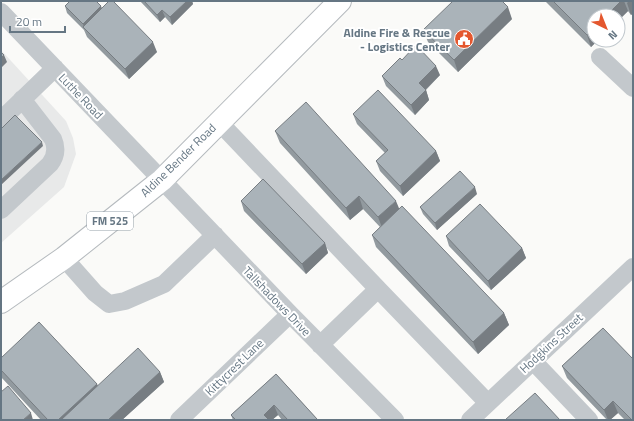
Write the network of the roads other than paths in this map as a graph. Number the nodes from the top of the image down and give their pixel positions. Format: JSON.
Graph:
{"nodes":[{"id":1,"x":340,"y":1,"type":"edge"},
{"id":2,"x":1,"y":12,"type":"edge"},
{"id":3,"x":600,"y":56,"type":"dead end"},
{"id":4,"x":55,"y":68,"type":"junction"},
{"id":5,"x":633,"y":88,"type":"edge"},
{"id":6,"x":22,"y":99,"type":"junction"},
{"id":7,"x":3,"y":113,"type":"edge"},
{"id":8,"x":219,"y":122,"type":"junction"},
{"id":9,"x":162,"y":180,"type":"junction"},
{"id":10,"x":1,"y":210,"type":"edge"},
{"id":11,"x":215,"y":236,"type":"junction"},
{"id":12,"x":64,"y":258,"type":"junction"},
{"id":13,"x":633,"y":266,"type":"edge"},
{"id":14,"x":378,"y":290,"type":"junction"},
{"id":15,"x":1,"y":302,"type":"edge"},
{"id":16,"x":290,"y":314,"type":"junction"},
{"id":17,"x":320,"y":344,"type":"junction"},
{"id":18,"x":533,"y":360,"type":"junction"},
{"id":19,"x":488,"y":403,"type":"junction"},
{"id":20,"x":179,"y":420,"type":"edge"},
{"id":21,"x":395,"y":420,"type":"edge"},
{"id":22,"x":470,"y":420,"type":"edge"},
{"id":23,"x":589,"y":420,"type":"edge"}],
"edges":[{"from":1,"to":8,"type":"main road","name":"Aldine Bender Road","number":"FM 525"},
{"from":2,"to":4,"type":"street","name":"Luthe Road"},
{"from":3,"to":5,"type":"street"},
{"from":4,"to":6,"type":"street"},
{"from":4,"to":9,"type":"street","name":"Luthe Road"},
{"from":6,"to":7,"type":"street"},
{"from":6,"to":10,"type":"street"},
{"from":8,"to":9,"type":"main road","name":"Aldine Bender Road","number":"FM 525"},
{"from":8,"to":14,"type":"street"},
{"from":9,"to":11,"type":"street","name":"Tallshadows Drive"},
{"from":9,"to":12,"type":"main road","name":"Aldine Bender Road","number":"FM 525"},
{"from":11,"to":12,"type":"street"},
{"from":11,"to":16,"type":"street","name":"Tallshadows Drive"},
{"from":12,"to":15,"type":"main road","name":"Aldine Bender Road","number":"FM 525"},
{"from":13,"to":18,"type":"street","name":"Hodgkins Street"},
{"from":14,"to":17,"type":"street"},
{"from":14,"to":19,"type":"street"},
{"from":16,"to":17,"type":"street","name":"Tallshadows Drive"},
{"from":16,"to":20,"type":"street","name":"Kittycrest Lane"},
{"from":17,"to":21,"type":"street","name":"Tallshadows Drive"},
{"from":18,"to":19,"type":"street","name":"Hodgkins Street"},
{"from":18,"to":23,"type":"street"},
{"from":19,"to":22,"type":"street","name":"Hodgkins Street"}]}
